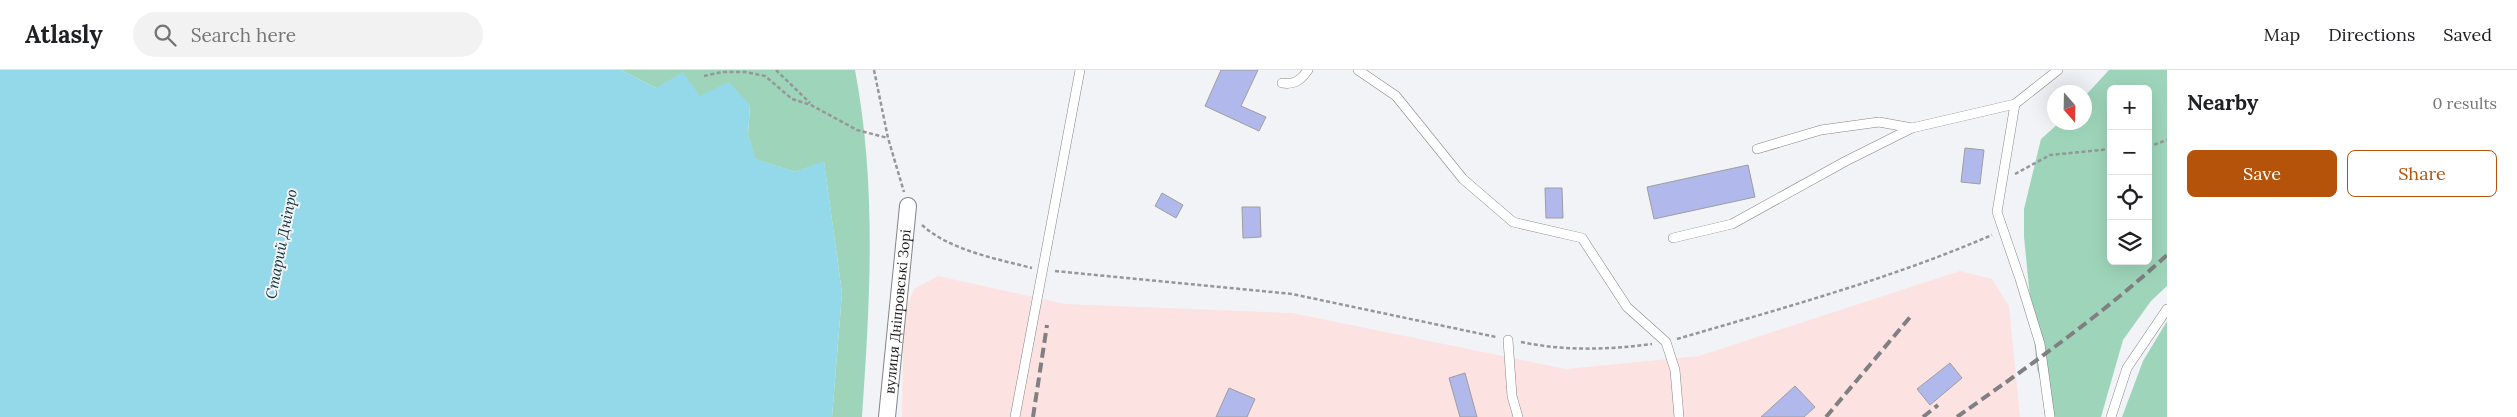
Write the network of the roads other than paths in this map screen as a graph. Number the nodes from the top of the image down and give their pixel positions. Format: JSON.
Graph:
{"nodes":[{"id":1,"x":1080,"y":70,"type":"edge"},
{"id":2,"x":1308,"y":70,"type":"edge"},
{"id":3,"x":1358,"y":70,"type":"edge"},
{"id":4,"x":2058,"y":70,"type":"edge"},
{"id":5,"x":1282,"y":83,"type":"dead end"},
{"id":6,"x":2015,"y":104,"type":"junction"},
{"id":7,"x":1912,"y":128,"type":"junction"},
{"id":8,"x":1757,"y":149,"type":"dead end"},
{"id":9,"x":908,"y":206,"type":"road end"},
{"id":10,"x":1673,"y":238,"type":"dead end"},
{"id":11,"x":2167,"y":308,"type":"edge"},
{"id":12,"x":1508,"y":340,"type":"road end"},
{"id":13,"x":887,"y":417,"type":"edge"},
{"id":14,"x":1016,"y":417,"type":"edge"},
{"id":15,"x":1518,"y":417,"type":"edge"},
{"id":16,"x":1679,"y":417,"type":"edge"},
{"id":17,"x":2050,"y":417,"type":"edge"},
{"id":18,"x":2112,"y":417,"type":"edge"}],
"edges":[{"from":1,"to":14,"type":"lane"},
{"from":2,"to":5,"type":"lane"},
{"from":3,"to":16,"type":"lane"},
{"from":4,"to":6,"type":"lane"},
{"from":6,"to":7,"type":"lane"},
{"from":6,"to":17,"type":"lane"},
{"from":7,"to":8,"type":"lane"},
{"from":7,"to":10,"type":"lane"},
{"from":9,"to":13,"type":"street","name":"вулиця Дніпровські Зорі"},
{"from":11,"to":18,"type":"lane"},
{"from":12,"to":15,"type":"lane"}]}
